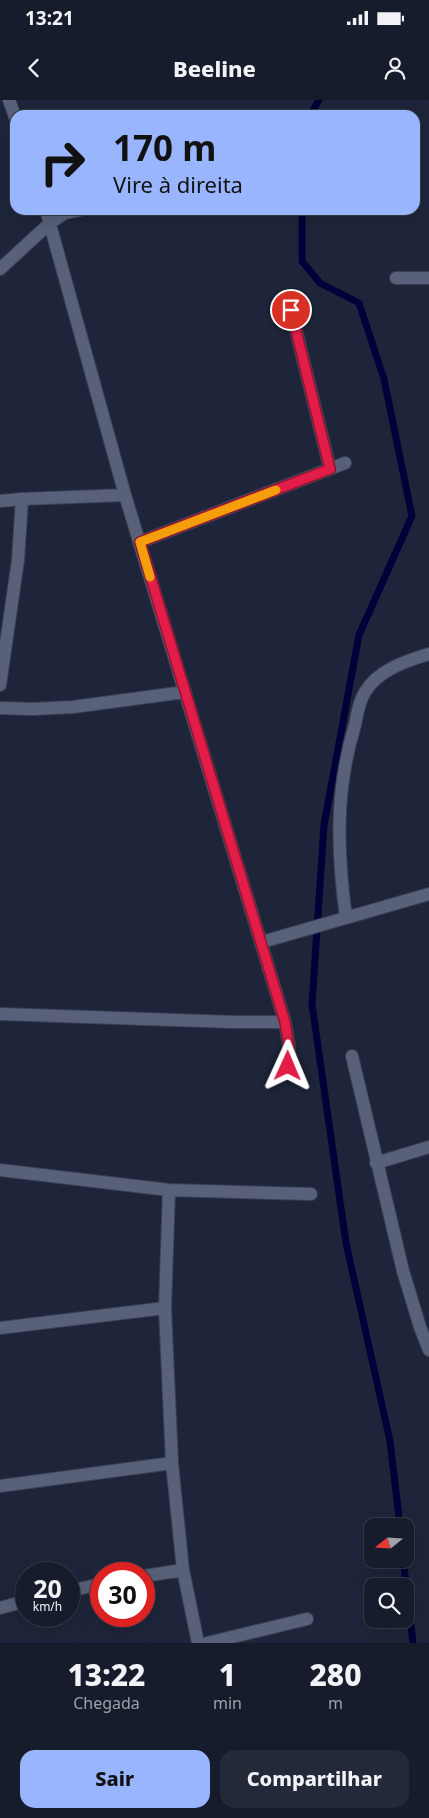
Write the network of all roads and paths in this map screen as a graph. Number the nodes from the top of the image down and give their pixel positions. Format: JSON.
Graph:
{"nodes":[{"id":1,"x":48,"y":215,"type":"edge"},
{"id":2,"x":63,"y":215,"type":"edge"},
{"id":3,"x":50,"y":223,"type":"junction"},
{"id":4,"x":0,"y":269,"type":"edge"},
{"id":5,"x":396,"y":278,"type":"dead end"},
{"id":6,"x":429,"y":278,"type":"edge"},
{"id":7,"x":291,"y":310,"type":"dead end"},
{"id":8,"x":345,"y":463,"type":"dead end"},
{"id":9,"x":330,"y":469,"type":"junction"},
{"id":10,"x":125,"y":496,"type":"junction"},
{"id":11,"x":22,"y":499,"type":"junction"},
{"id":12,"x":0,"y":501,"type":"edge"},
{"id":13,"x":140,"y":542,"type":"junction"},
{"id":14,"x":429,"y":654,"type":"edge"},
{"id":15,"x":0,"y":685,"type":"edge"},
{"id":16,"x":185,"y":692,"type":"junction"},
{"id":17,"x":0,"y":708,"type":"edge"},
{"id":18,"x":429,"y":894,"type":"edge"},
{"id":19,"x":346,"y":918,"type":"junction"},
{"id":20,"x":262,"y":942,"type":"junction"},
{"id":21,"x":0,"y":1014,"type":"edge"},
{"id":22,"x":285,"y":1022,"type":"junction"},
{"id":23,"x":352,"y":1056,"type":"dead end"},
{"id":24,"x":288,"y":1066,"type":"dead end"},
{"id":25,"x":429,"y":1147,"type":"edge"},
{"id":26,"x":376,"y":1163,"type":"junction"},
{"id":27,"x":0,"y":1170,"type":"edge"},
{"id":28,"x":169,"y":1190,"type":"junction"},
{"id":29,"x":311,"y":1194,"type":"dead end"},
{"id":30,"x":165,"y":1308,"type":"junction"},
{"id":31,"x":0,"y":1328,"type":"edge"},
{"id":32,"x":429,"y":1350,"type":"edge"},
{"id":33,"x":172,"y":1463,"type":"junction"},
{"id":34,"x":0,"y":1486,"type":"edge"},
{"id":35,"x":183,"y":1570,"type":"junction"},
{"id":36,"x":155,"y":1574,"type":"edge"},
{"id":37,"x":15,"y":1604,"type":"edge"},
{"id":38,"x":0,"y":1608,"type":"edge"},
{"id":39,"x":307,"y":1619,"type":"dead end"},
{"id":40,"x":198,"y":1643,"type":"edge"},
{"id":41,"x":207,"y":1643,"type":"edge"}],
"edges":[{"from":1,"to":3,"type":"street"},
{"from":2,"to":3,"type":"street"},
{"from":3,"to":4,"type":"street"},
{"from":3,"to":10,"type":"street"},
{"from":5,"to":6,"type":"street"},
{"from":7,"to":9,"type":"street"},
{"from":8,"to":9,"type":"street"},
{"from":9,"to":13,"type":"street"},
{"from":10,"to":11,"type":"street"},
{"from":10,"to":13,"type":"street"},
{"from":11,"to":12,"type":"street"},
{"from":11,"to":15,"type":"street"},
{"from":13,"to":16,"type":"street"},
{"from":14,"to":19,"type":"street"},
{"from":16,"to":17,"type":"street"},
{"from":16,"to":20,"type":"street"},
{"from":18,"to":19,"type":"street"},
{"from":19,"to":20,"type":"street"},
{"from":20,"to":22,"type":"street"},
{"from":21,"to":22,"type":"street"},
{"from":22,"to":24,"type":"street"},
{"from":23,"to":26,"type":"street"},
{"from":25,"to":26,"type":"street"},
{"from":26,"to":32,"type":"street"},
{"from":27,"to":28,"type":"street"},
{"from":28,"to":29,"type":"street"},
{"from":28,"to":30,"type":"street"},
{"from":30,"to":31,"type":"street"},
{"from":30,"to":33,"type":"street"},
{"from":33,"to":34,"type":"street"},
{"from":33,"to":35,"type":"street"},
{"from":35,"to":36,"type":"street"},
{"from":35,"to":40,"type":"street"},
{"from":37,"to":38,"type":"street"},
{"from":39,"to":41,"type":"street"}]}
